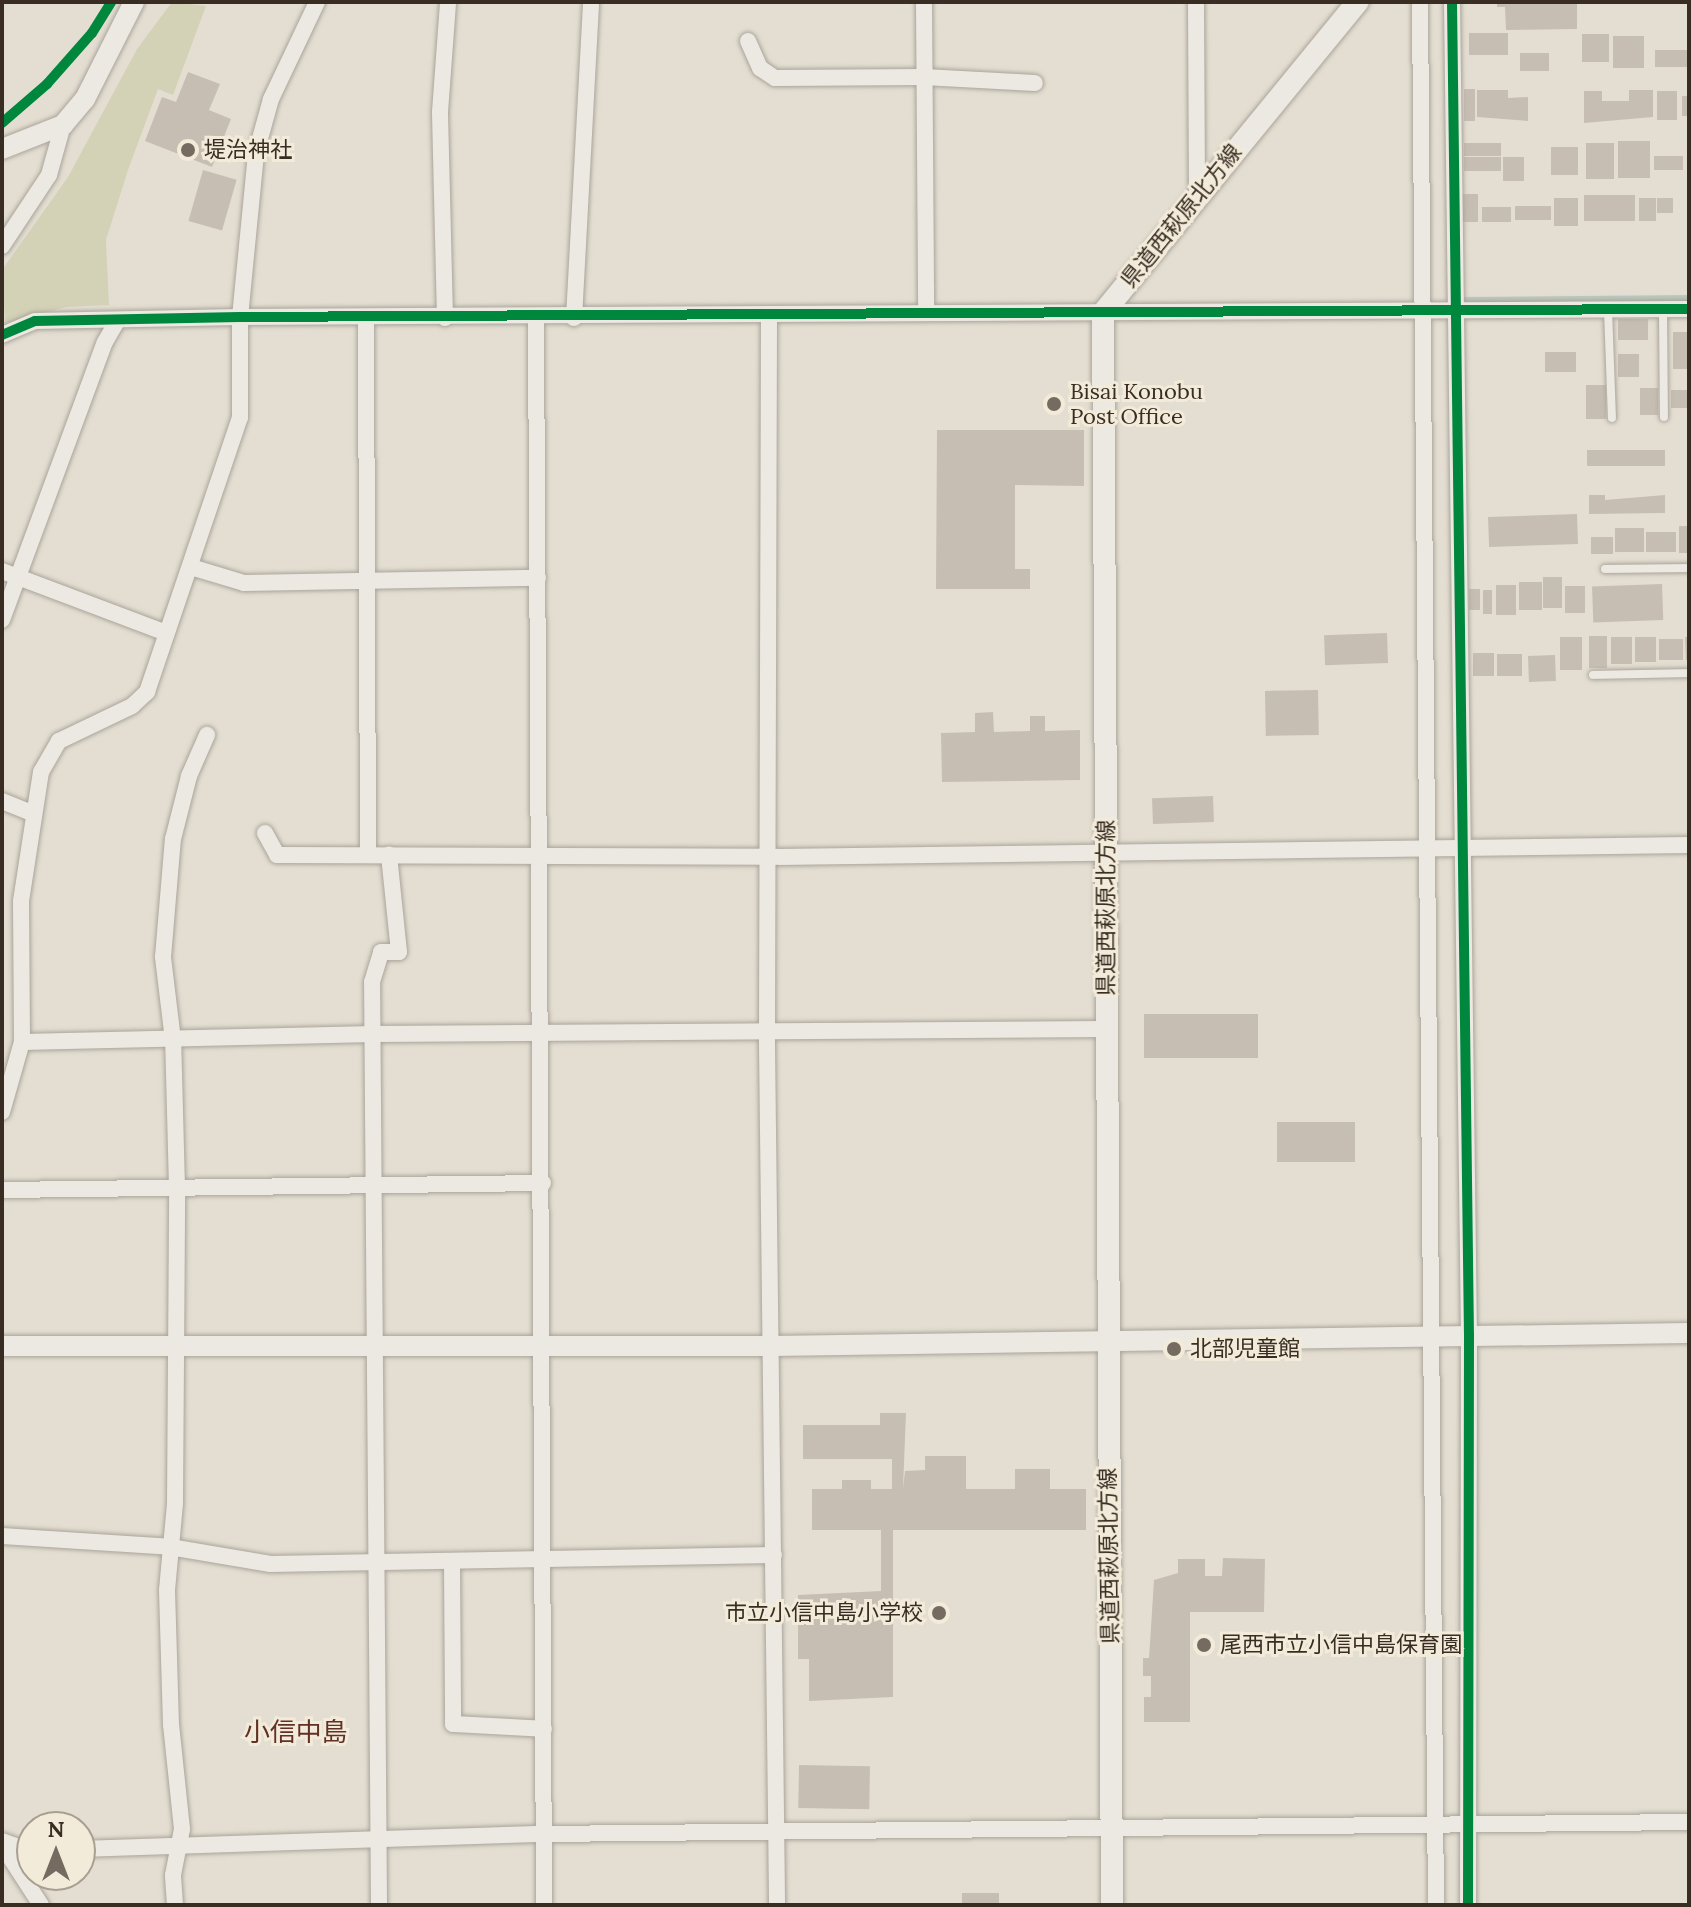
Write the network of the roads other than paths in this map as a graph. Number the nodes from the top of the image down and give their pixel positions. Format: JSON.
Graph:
{"nodes":[{"id":1,"x":134,"y":2,"type":"edge"},
{"id":2,"x":317,"y":2,"type":"edge"},
{"id":3,"x":448,"y":2,"type":"edge"},
{"id":4,"x":591,"y":2,"type":"edge"},
{"id":5,"x":924,"y":2,"type":"edge"},
{"id":6,"x":1196,"y":2,"type":"edge"},
{"id":7,"x":1358,"y":2,"type":"edge"},
{"id":8,"x":1420,"y":2,"type":"edge"},
{"id":9,"x":1452,"y":2,"type":"edge"},
{"id":10,"x":748,"y":41,"type":"dead end"},
{"id":11,"x":924,"y":77,"type":"junction"},
{"id":12,"x":1035,"y":83,"type":"dead end"},
{"id":13,"x":63,"y":125,"type":"junction"},
{"id":14,"x":2,"y":149,"type":"edge"},
{"id":15,"x":1197,"y":193,"type":"junction"},
{"id":16,"x":2,"y":246,"type":"edge"},
{"id":17,"x":1689,"y":309,"type":"edge"},
{"id":18,"x":1608,"y":310,"type":"junction"},
{"id":19,"x":1663,"y":310,"type":"junction"},
{"id":20,"x":1419,"y":312,"type":"junction"},
{"id":21,"x":1456,"y":312,"type":"junction"},
{"id":22,"x":926,"y":313,"type":"junction"},
{"id":23,"x":1103,"y":313,"type":"junction"},
{"id":24,"x":769,"y":316,"type":"junction"},
{"id":25,"x":240,"y":317,"type":"junction"},
{"id":26,"x":445,"y":318,"type":"junction"},
{"id":27,"x":536,"y":318,"type":"junction"},
{"id":28,"x":574,"y":318,"type":"junction"},
{"id":29,"x":366,"y":319,"type":"junction"},
{"id":30,"x":117,"y":321,"type":"junction"},
{"id":31,"x":2,"y":335,"type":"edge"},
{"id":32,"x":1664,"y":417,"type":"dead end"},
{"id":33,"x":1612,"y":418,"type":"dead end"},
{"id":34,"x":191,"y":567,"type":"junction"},
{"id":35,"x":1689,"y":568,"type":"edge"},
{"id":36,"x":1605,"y":569,"type":"dead end"},
{"id":37,"x":10,"y":574,"type":"edge"},
{"id":38,"x":365,"y":578,"type":"junction"},
{"id":39,"x":538,"y":578,"type":"junction"},
{"id":40,"x":2,"y":620,"type":"edge"},
{"id":41,"x":166,"y":633,"type":"junction"},
{"id":42,"x":1689,"y":673,"type":"edge"},
{"id":43,"x":1593,"y":675,"type":"dead end"},
{"id":44,"x":207,"y":735,"type":"dead end"},
{"id":45,"x":2,"y":801,"type":"edge"},
{"id":46,"x":31,"y":813,"type":"junction"},
{"id":47,"x":265,"y":833,"type":"dead end"},
{"id":48,"x":1689,"y":845,"type":"edge"},
{"id":49,"x":1461,"y":850,"type":"junction"},
{"id":50,"x":1426,"y":851,"type":"junction"},
{"id":51,"x":1107,"y":854,"type":"junction"},
{"id":52,"x":368,"y":855,"type":"junction"},
{"id":53,"x":389,"y":855,"type":"junction"},
{"id":54,"x":540,"y":856,"type":"junction"},
{"id":55,"x":770,"y":857,"type":"junction"},
{"id":56,"x":1105,"y":1029,"type":"junction"},
{"id":57,"x":768,"y":1032,"type":"junction"},
{"id":58,"x":374,"y":1034,"type":"junction"},
{"id":59,"x":543,"y":1036,"type":"junction"},
{"id":60,"x":173,"y":1040,"type":"junction"},
{"id":61,"x":22,"y":1042,"type":"junction"},
{"id":62,"x":2,"y":1112,"type":"edge"},
{"id":63,"x":371,"y":1182,"type":"junction"},
{"id":64,"x":543,"y":1183,"type":"junction"},
{"id":65,"x":177,"y":1188,"type":"junction"},
{"id":66,"x":2,"y":1190,"type":"edge"},
{"id":67,"x":1689,"y":1333,"type":"edge"},
{"id":68,"x":1469,"y":1335,"type":"junction"},
{"id":69,"x":1433,"y":1339,"type":"junction"},
{"id":70,"x":1107,"y":1340,"type":"junction"},
{"id":71,"x":542,"y":1345,"type":"junction"},
{"id":72,"x":2,"y":1346,"type":"edge"},
{"id":73,"x":772,"y":1346,"type":"junction"},
{"id":74,"x":175,"y":1347,"type":"junction"},
{"id":75,"x":371,"y":1347,"type":"junction"},
{"id":76,"x":2,"y":1536,"type":"edge"},
{"id":77,"x":170,"y":1547,"type":"junction"},
{"id":78,"x":774,"y":1555,"type":"junction"},
{"id":79,"x":377,"y":1562,"type":"junction"},
{"id":80,"x":543,"y":1562,"type":"junction"},
{"id":81,"x":452,"y":1565,"type":"junction"},
{"id":82,"x":544,"y":1729,"type":"junction"},
{"id":83,"x":1689,"y":1822,"type":"edge"},
{"id":84,"x":1469,"y":1824,"type":"junction"},
{"id":85,"x":1438,"y":1825,"type":"junction"},
{"id":86,"x":1111,"y":1828,"type":"junction"},
{"id":87,"x":776,"y":1832,"type":"junction"},
{"id":88,"x":543,"y":1834,"type":"junction"},
{"id":89,"x":378,"y":1841,"type":"junction"},
{"id":90,"x":2,"y":1843,"type":"edge"},
{"id":91,"x":180,"y":1848,"type":"junction"},
{"id":92,"x":96,"y":1849,"type":"edge"},
{"id":93,"x":41,"y":1905,"type":"edge"},
{"id":94,"x":175,"y":1905,"type":"edge"},
{"id":95,"x":379,"y":1905,"type":"edge"},
{"id":96,"x":544,"y":1905,"type":"edge"},
{"id":97,"x":777,"y":1905,"type":"edge"},
{"id":98,"x":1112,"y":1905,"type":"edge"},
{"id":99,"x":1436,"y":1905,"type":"edge"},
{"id":100,"x":1468,"y":1905,"type":"edge"}],
"edges":[{"from":1,"to":13,"type":"street"},
{"from":2,"to":25,"type":"street"},
{"from":3,"to":26,"type":"street"},
{"from":4,"to":28,"type":"street"},
{"from":5,"to":11,"type":"street"},
{"from":6,"to":15,"type":"street"},
{"from":7,"to":15,"type":"main road","name":"県道西萩原北方線"},
{"from":8,"to":20,"type":"street"},
{"from":9,"to":21,"type":"street"},
{"from":10,"to":11,"type":"street"},
{"from":11,"to":12,"type":"street"},
{"from":11,"to":22,"type":"street"},
{"from":13,"to":14,"type":"street"},
{"from":13,"to":16,"type":"street"},
{"from":15,"to":23,"type":"main road","name":"県道西萩原北方線"},
{"from":17,"to":19,"type":"street"},
{"from":18,"to":19,"type":"street"},
{"from":18,"to":21,"type":"street"},
{"from":18,"to":33,"type":"lane"},
{"from":19,"to":32,"type":"lane"},
{"from":20,"to":21,"type":"street"},
{"from":20,"to":23,"type":"street"},
{"from":20,"to":50,"type":"street"},
{"from":21,"to":49,"type":"street"},
{"from":22,"to":23,"type":"street"},
{"from":22,"to":24,"type":"street"},
{"from":23,"to":51,"type":"main road","name":"県道西萩原北方線"},
{"from":24,"to":28,"type":"street"},
{"from":24,"to":55,"type":"street"},
{"from":25,"to":29,"type":"street"},
{"from":25,"to":30,"type":"street"},
{"from":25,"to":34,"type":"street"},
{"from":26,"to":27,"type":"street"},
{"from":26,"to":29,"type":"street"},
{"from":27,"to":28,"type":"street"},
{"from":27,"to":39,"type":"street"},
{"from":29,"to":38,"type":"street"},
{"from":30,"to":31,"type":"street"},
{"from":30,"to":37,"type":"street"},
{"from":34,"to":38,"type":"street"},
{"from":34,"to":41,"type":"street"},
{"from":35,"to":36,"type":"lane"},
{"from":37,"to":40,"type":"street"},
{"from":37,"to":41,"type":"street"},
{"from":38,"to":39,"type":"street"},
{"from":38,"to":52,"type":"street"},
{"from":39,"to":54,"type":"street"},
{"from":41,"to":46,"type":"street"},
{"from":42,"to":43,"type":"lane"},
{"from":44,"to":60,"type":"street"},
{"from":45,"to":46,"type":"street"},
{"from":46,"to":61,"type":"street"},
{"from":47,"to":52,"type":"street"},
{"from":48,"to":49,"type":"street"},
{"from":49,"to":50,"type":"street"},
{"from":49,"to":68,"type":"street"},
{"from":50,"to":51,"type":"street"},
{"from":50,"to":69,"type":"street"},
{"from":51,"to":55,"type":"street"},
{"from":51,"to":56,"type":"main road","name":"県道西萩原北方線"},
{"from":52,"to":53,"type":"street"},
{"from":53,"to":54,"type":"street"},
{"from":53,"to":58,"type":"street"},
{"from":54,"to":55,"type":"street"},
{"from":54,"to":59,"type":"street"},
{"from":55,"to":57,"type":"street"},
{"from":56,"to":57,"type":"street"},
{"from":56,"to":70,"type":"main road","name":"県道西萩原北方線"},
{"from":57,"to":59,"type":"street"},
{"from":57,"to":73,"type":"street"},
{"from":58,"to":59,"type":"street"},
{"from":58,"to":60,"type":"street"},
{"from":58,"to":63,"type":"street"},
{"from":59,"to":64,"type":"street"},
{"from":60,"to":61,"type":"street"},
{"from":60,"to":65,"type":"street"},
{"from":61,"to":62,"type":"street"},
{"from":63,"to":64,"type":"street"},
{"from":63,"to":65,"type":"street"},
{"from":63,"to":75,"type":"street"},
{"from":64,"to":71,"type":"street"},
{"from":65,"to":66,"type":"street"},
{"from":65,"to":74,"type":"street"},
{"from":67,"to":68,"type":"street"},
{"from":68,"to":69,"type":"street"},
{"from":68,"to":84,"type":"street"},
{"from":69,"to":70,"type":"street"},
{"from":69,"to":85,"type":"street"},
{"from":70,"to":73,"type":"street"},
{"from":70,"to":86,"type":"main road","name":"県道西萩原北方線"},
{"from":71,"to":73,"type":"street"},
{"from":71,"to":75,"type":"street"},
{"from":71,"to":80,"type":"street"},
{"from":72,"to":74,"type":"street"},
{"from":73,"to":78,"type":"street"},
{"from":74,"to":75,"type":"street"},
{"from":74,"to":77,"type":"street"},
{"from":75,"to":79,"type":"street"},
{"from":76,"to":77,"type":"street"},
{"from":77,"to":79,"type":"street"},
{"from":77,"to":91,"type":"street"},
{"from":78,"to":80,"type":"street"},
{"from":78,"to":87,"type":"street"},
{"from":79,"to":81,"type":"street"},
{"from":79,"to":89,"type":"street"},
{"from":80,"to":81,"type":"street"},
{"from":80,"to":82,"type":"street"},
{"from":81,"to":82,"type":"street"},
{"from":82,"to":88,"type":"street"},
{"from":83,"to":84,"type":"street"},
{"from":84,"to":85,"type":"street"},
{"from":84,"to":100,"type":"street"},
{"from":85,"to":86,"type":"street"},
{"from":85,"to":99,"type":"street"},
{"from":86,"to":87,"type":"street"},
{"from":86,"to":98,"type":"main road","name":"県道西萩原北方線"},
{"from":87,"to":88,"type":"street"},
{"from":87,"to":97,"type":"street"},
{"from":88,"to":89,"type":"street"},
{"from":88,"to":96,"type":"street"},
{"from":89,"to":91,"type":"street"},
{"from":89,"to":95,"type":"street"},
{"from":90,"to":93,"type":"street"},
{"from":91,"to":92,"type":"street"},
{"from":91,"to":94,"type":"street"}]}
